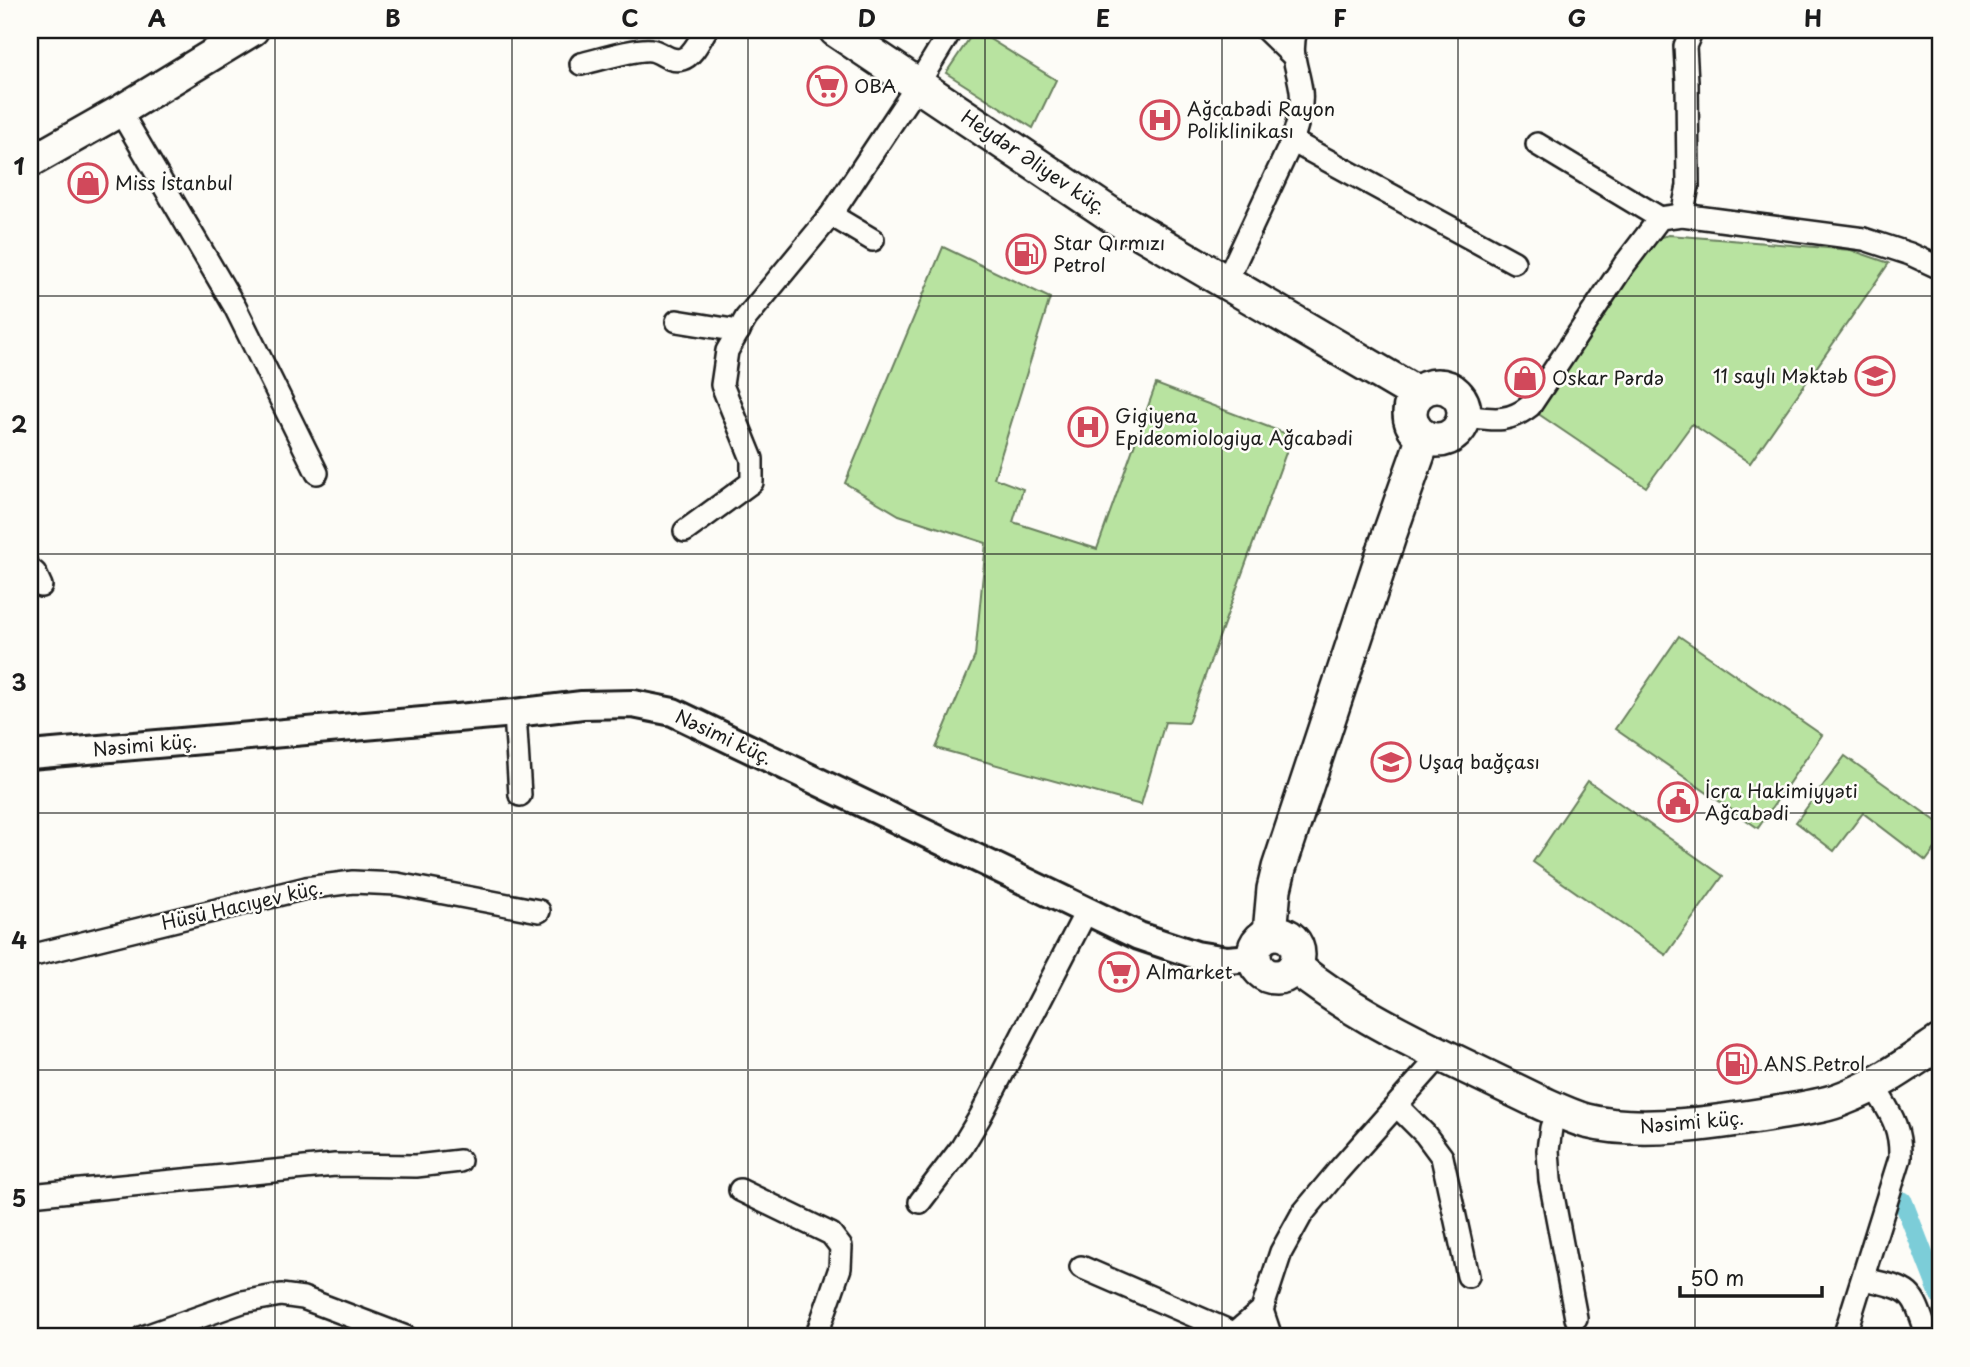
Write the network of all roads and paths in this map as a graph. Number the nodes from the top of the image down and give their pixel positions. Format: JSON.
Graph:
{"nodes":[{"id":1,"x":253,"y":30,"type":"edge"},
{"id":2,"x":706,"y":30,"type":"edge"},
{"id":3,"x":836,"y":30,"type":"edge"},
{"id":4,"x":951,"y":30,"type":"edge"},
{"id":5,"x":1266,"y":30,"type":"edge"},
{"id":6,"x":1296,"y":30,"type":"edge"},
{"id":7,"x":1692,"y":30,"type":"edge"},
{"id":8,"x":1293,"y":56,"type":"junction"},
{"id":9,"x":581,"y":64,"type":"dead end"},
{"id":10,"x":918,"y":84,"type":"junction"},
{"id":11,"x":120,"y":111,"type":"junction"},
{"id":12,"x":1292,"y":141,"type":"junction"},
{"id":13,"x":1537,"y":144,"type":"dead end"},
{"id":14,"x":30,"y":162,"type":"edge"},
{"id":15,"x":831,"y":215,"type":"junction"},
{"id":16,"x":1682,"y":215,"type":"junction"},
{"id":17,"x":1660,"y":218,"type":"junction"},
{"id":18,"x":873,"y":240,"type":"dead end"},
{"id":19,"x":1514,"y":262,"type":"dead end"},
{"id":20,"x":1940,"y":268,"type":"edge"},
{"id":21,"x":1226,"y":282,"type":"junction"},
{"id":22,"x":677,"y":321,"type":"dead end"},
{"id":23,"x":739,"y":331,"type":"junction"},
{"id":24,"x":1417,"y":394,"type":"junction"},
{"id":25,"x":1464,"y":416,"type":"junction"},
{"id":26,"x":1424,"y":437,"type":"junction"},
{"id":27,"x":317,"y":473,"type":"dead end"},
{"id":28,"x":685,"y":531,"type":"dead end"},
{"id":29,"x":515,"y":713,"type":"junction"},
{"id":30,"x":30,"y":755,"type":"edge"},
{"id":31,"x":520,"y":794,"type":"dead end"},
{"id":32,"x":1087,"y":910,"type":"junction"},
{"id":33,"x":539,"y":911,"type":"dead end"},
{"id":34,"x":1262,"y":946,"type":"junction"},
{"id":35,"x":30,"y":956,"type":"edge"},
{"id":36,"x":1940,"y":1042,"type":"edge"},
{"id":37,"x":1441,"y":1055,"type":"junction"},
{"id":38,"x":1874,"y":1086,"type":"junction"},
{"id":39,"x":1397,"y":1106,"type":"junction"},
{"id":40,"x":1557,"y":1110,"type":"junction"},
{"id":41,"x":460,"y":1161,"type":"dead end"},
{"id":42,"x":740,"y":1190,"type":"dead end"},
{"id":43,"x":30,"y":1195,"type":"edge"},
{"id":44,"x":920,"y":1202,"type":"dead end"},
{"id":45,"x":1082,"y":1267,"type":"dead end"},
{"id":46,"x":1468,"y":1276,"type":"dead end"},
{"id":47,"x":1864,"y":1279,"type":"junction"},
{"id":48,"x":1262,"y":1310,"type":"junction"},
{"id":49,"x":1576,"y":1318,"type":"dead end"},
{"id":50,"x":1233,"y":1335,"type":"edge"},
{"id":51,"x":143,"y":1337,"type":"edge"},
{"id":52,"x":405,"y":1337,"type":"edge"},
{"id":53,"x":817,"y":1337,"type":"edge"},
{"id":54,"x":1271,"y":1337,"type":"edge"},
{"id":55,"x":1844,"y":1337,"type":"edge"},
{"id":56,"x":1928,"y":1337,"type":"edge"}],
"edges":[{"from":1,"to":11,"type":"main road"},
{"from":2,"to":9,"type":"street"},
{"from":3,"to":10,"type":"main road","name":"Heydər Əliyev küç."},
{"from":4,"to":10,"type":"street"},
{"from":5,"to":8,"type":"street"},
{"from":6,"to":8,"type":"street"},
{"from":7,"to":16,"type":"street"},
{"from":8,"to":12,"type":"street"},
{"from":10,"to":15,"type":"street"},
{"from":10,"to":21,"type":"main road","name":"Heydər Əliyev küç."},
{"from":11,"to":14,"type":"main road"},
{"from":11,"to":27,"type":"street"},
{"from":12,"to":19,"type":"street"},
{"from":12,"to":21,"type":"street"},
{"from":13,"to":17,"type":"street"},
{"from":15,"to":18,"type":"street"},
{"from":15,"to":23,"type":"street"},
{"from":16,"to":17,"type":"street"},
{"from":16,"to":20,"type":"street"},
{"from":17,"to":25,"type":"street"},
{"from":21,"to":24,"type":"main road","name":"Heydər Əliyev küç."},
{"from":22,"to":23,"type":"street"},
{"from":23,"to":28,"type":"street"},
{"from":24,"to":25,"type":"main road"},
{"from":24,"to":26,"type":"main road"},
{"from":25,"to":26,"type":"main road"},
{"from":26,"to":34,"type":"main road"},
{"from":29,"to":30,"type":"street","name":"Nəsimi küç."},
{"from":29,"to":31,"type":"street"},
{"from":29,"to":32,"type":"street","name":"Nəsimi küç."},
{"from":32,"to":34,"type":"street","name":"Nəsimi küç."},
{"from":32,"to":44,"type":"street"},
{"from":33,"to":35,"type":"street","name":"Hüsü Hacıyev küç."},
{"from":34,"to":37,"type":"main road","name":"Nəsimi küç."},
{"from":36,"to":38,"type":"main road","name":"Nəsimi küç."},
{"from":37,"to":39,"type":"street"},
{"from":37,"to":40,"type":"main road","name":"Nəsimi küç."},
{"from":38,"to":40,"type":"main road","name":"Nəsimi küç."},
{"from":38,"to":47,"type":"street"},
{"from":39,"to":46,"type":"street"},
{"from":39,"to":48,"type":"street"},
{"from":40,"to":49,"type":"street"},
{"from":41,"to":43,"type":"street"},
{"from":42,"to":53,"type":"street"},
{"from":45,"to":50,"type":"street"},
{"from":47,"to":55,"type":"street"},
{"from":47,"to":56,"type":"street"},
{"from":48,"to":50,"type":"street"},
{"from":48,"to":54,"type":"street"},
{"from":51,"to":52,"type":"street"}]}
